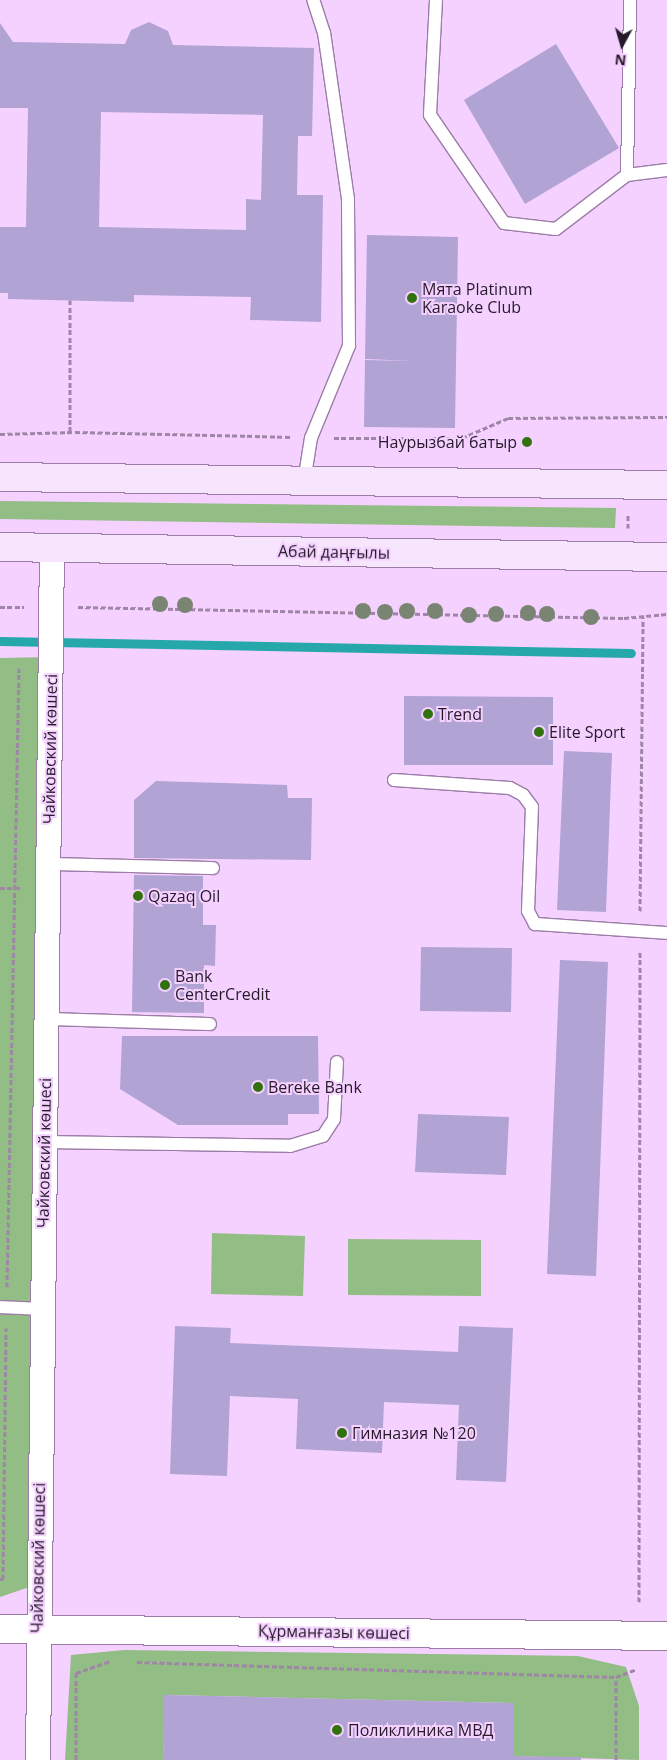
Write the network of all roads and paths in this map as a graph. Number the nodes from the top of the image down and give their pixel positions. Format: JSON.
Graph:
{"nodes":[{"id":1,"x":313,"y":0,"type":"edge"},
{"id":2,"x":436,"y":0,"type":"edge"},
{"id":3,"x":630,"y":0,"type":"edge"},
{"id":4,"x":667,"y":170,"type":"edge"},
{"id":5,"x":628,"y":175,"type":"junction"},
{"id":6,"x":70,"y":300,"type":"dead end"},
{"id":7,"x":70,"y":432,"type":"dead end"},
{"id":8,"x":0,"y":477,"type":"edge"},
{"id":9,"x":304,"y":482,"type":"junction"},
{"id":10,"x":667,"y":485,"type":"edge"},
{"id":11,"x":628,"y":509,"type":"dead end"},
{"id":12,"x":628,"y":528,"type":"dead end"},
{"id":13,"x":0,"y":547,"type":"edge"},
{"id":14,"x":52,"y":547,"type":"junction"},
{"id":15,"x":667,"y":557,"type":"edge"},
{"id":16,"x":0,"y":607,"type":"edge"},
{"id":17,"x":52,"y":607,"type":"junction"},
{"id":18,"x":667,"y":614,"type":"edge"},
{"id":19,"x":643,"y":617,"type":"junction"},
{"id":20,"x":19,"y":668,"type":"dead end"},
{"id":21,"x":394,"y":780,"type":"dead end"},
{"id":22,"x":49,"y":864,"type":"junction"},
{"id":23,"x":213,"y":868,"type":"dead end"},
{"id":24,"x":640,"y":916,"type":"dead end"},
{"id":25,"x":667,"y":933,"type":"edge"},
{"id":26,"x":640,"y":946,"type":"dead end"},
{"id":27,"x":48,"y":1019,"type":"junction"},
{"id":28,"x":210,"y":1024,"type":"dead end"},
{"id":29,"x":337,"y":1062,"type":"dead end"},
{"id":30,"x":44,"y":1142,"type":"junction"},
{"id":31,"x":3,"y":1307,"type":"edge"},
{"id":32,"x":42,"y":1309,"type":"junction"},
{"id":33,"x":0,"y":1579,"type":"edge"},
{"id":34,"x":639,"y":1602,"type":"dead end"},
{"id":35,"x":0,"y":1629,"type":"edge"},
{"id":36,"x":37,"y":1629,"type":"junction"},
{"id":37,"x":667,"y":1636,"type":"edge"},
{"id":38,"x":120,"y":1661,"type":"dead end"},
{"id":39,"x":130,"y":1662,"type":"dead end"},
{"id":40,"x":637,"y":1669,"type":"dead end"},
{"id":41,"x":616,"y":1677,"type":"junction"},
{"id":42,"x":38,"y":1760,"type":"edge"},
{"id":43,"x":76,"y":1760,"type":"edge"},
{"id":44,"x":616,"y":1760,"type":"edge"}],
"edges":[{"from":1,"to":9,"type":"lane"},
{"from":2,"to":5,"type":"lane"},
{"from":3,"to":5,"type":"lane"},
{"from":4,"to":5,"type":"lane"},
{"from":6,"to":7,"type":"path"},
{"from":8,"to":9,"type":"main road"},
{"from":9,"to":10,"type":"main road"},
{"from":11,"to":12,"type":"path"},
{"from":13,"to":14,"type":"main road","name":"Абай даңғылы"},
{"from":14,"to":15,"type":"main road","name":"Абай даңғылы"},
{"from":14,"to":17,"type":"street","name":"Чайковский көшесі"},
{"from":16,"to":17,"type":"path"},
{"from":17,"to":19,"type":"path"},
{"from":17,"to":22,"type":"street","name":"Чайковский көшесі"},
{"from":18,"to":19,"type":"path"},
{"from":19,"to":24,"type":"path"},
{"from":20,"to":31,"type":"path"},
{"from":21,"to":25,"type":"lane"},
{"from":22,"to":23,"type":"lane"},
{"from":22,"to":27,"type":"street","name":"Чайковский көшесі"},
{"from":26,"to":34,"type":"path"},
{"from":27,"to":28,"type":"lane"},
{"from":27,"to":30,"type":"street","name":"Чайковский көшесі"},
{"from":29,"to":30,"type":"lane"},
{"from":30,"to":32,"type":"street","name":"Чайковский көшесі"},
{"from":31,"to":32,"type":"lane"},
{"from":31,"to":33,"type":"path"},
{"from":32,"to":36,"type":"street","name":"Чайковский көшесі"},
{"from":35,"to":36,"type":"street","name":"Құрманғазы көшесі"},
{"from":36,"to":37,"type":"street","name":"Құрманғазы көшесі"},
{"from":36,"to":42,"type":"street","name":"Чайковский көшесі"},
{"from":38,"to":43,"type":"path"},
{"from":39,"to":41,"type":"path"},
{"from":40,"to":41,"type":"path"},
{"from":41,"to":44,"type":"path"}]}
